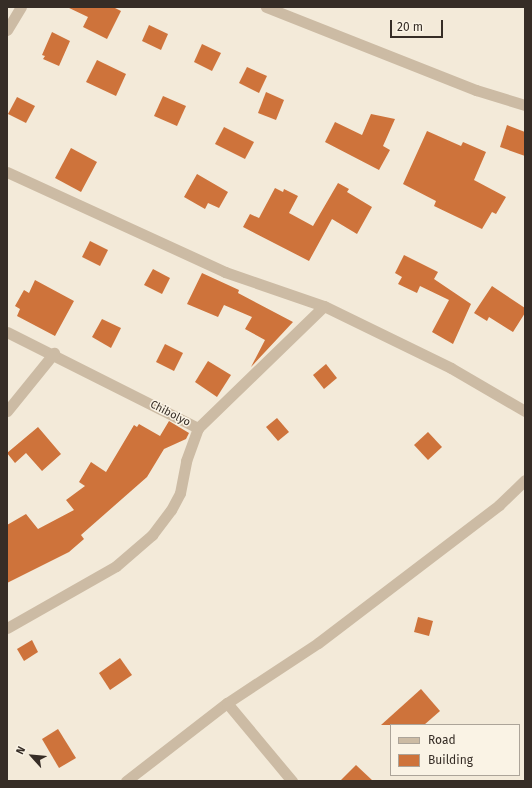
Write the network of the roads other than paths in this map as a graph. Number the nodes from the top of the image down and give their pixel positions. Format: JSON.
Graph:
{"nodes":[{"id":1,"x":20,"y":7,"type":"edge"},
{"id":2,"x":266,"y":7,"type":"edge"},
{"id":3,"x":7,"y":30,"type":"edge"},
{"id":4,"x":525,"y":105,"type":"edge"},
{"id":5,"x":7,"y":172,"type":"edge"},
{"id":6,"x":324,"y":306,"type":"junction"},
{"id":7,"x":7,"y":332,"type":"edge"},
{"id":8,"x":54,"y":353,"type":"junction"},
{"id":9,"x":7,"y":411,"type":"edge"},
{"id":10,"x":525,"y":411,"type":"edge"},
{"id":11,"x":198,"y":428,"type":"junction"},
{"id":12,"x":525,"y":480,"type":"edge"},
{"id":13,"x":7,"y":628,"type":"edge"},
{"id":14,"x":228,"y":703,"type":"junction"},
{"id":15,"x":126,"y":781,"type":"edge"},
{"id":16,"x":292,"y":781,"type":"edge"}],
"edges":[{"from":1,"to":3,"type":"street"},
{"from":2,"to":4,"type":"street"},
{"from":5,"to":6,"type":"street"},
{"from":6,"to":10,"type":"street"},
{"from":6,"to":11,"type":"street","name":"Chibolyo"},
{"from":7,"to":8,"type":"street","name":"Chibolyo"},
{"from":8,"to":9,"type":"street"},
{"from":8,"to":11,"type":"street","name":"Chibolyo"},
{"from":11,"to":13,"type":"street"},
{"from":12,"to":14,"type":"street"},
{"from":14,"to":15,"type":"street"},
{"from":14,"to":16,"type":"street"}]}
